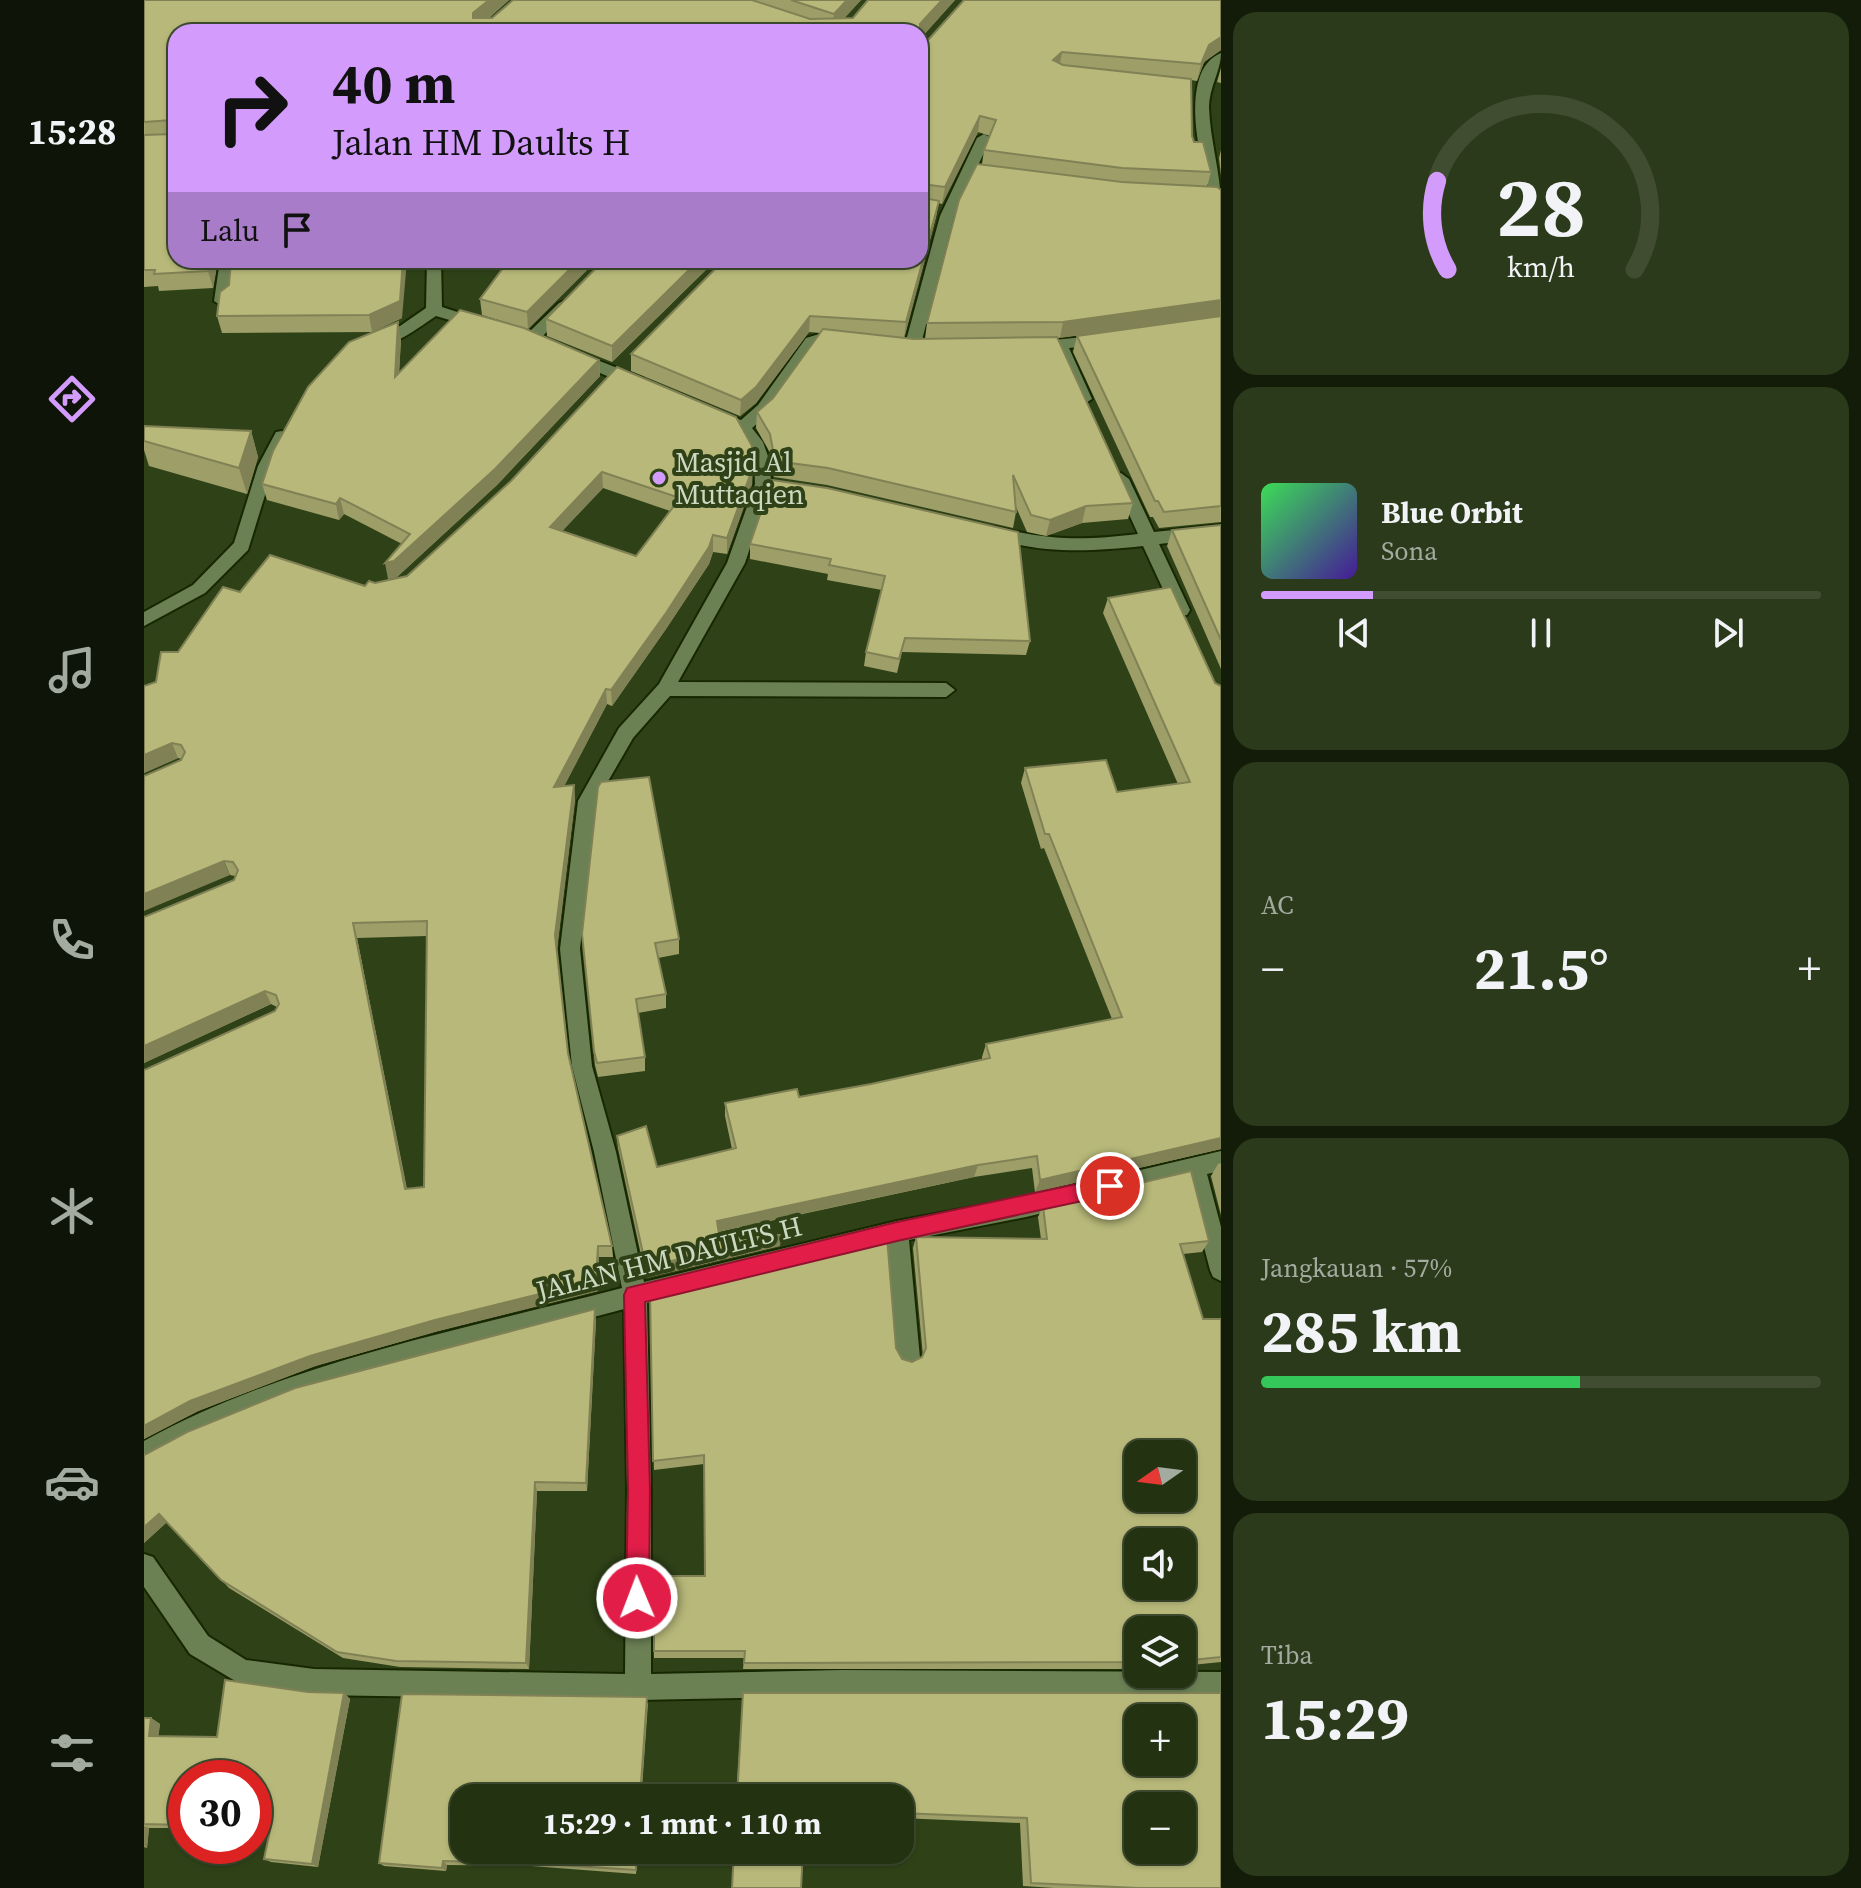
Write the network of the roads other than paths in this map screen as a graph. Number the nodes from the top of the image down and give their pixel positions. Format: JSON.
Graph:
{"nodes":[{"id":1,"x":1221,"y":57,"type":"edge"},
{"id":2,"x":984,"y":138,"type":"edge"},
{"id":3,"x":1204,"y":147,"type":"junction"},
{"id":4,"x":1221,"y":147,"type":"edge"},
{"id":5,"x":1215,"y":199,"type":"edge"},
{"id":6,"x":226,"y":268,"type":"edge"},
{"id":7,"x":434,"y":268,"type":"edge"},
{"id":8,"x":576,"y":294,"type":"edge"},
{"id":9,"x":222,"y":301,"type":"edge"},
{"id":10,"x":434,"y":310,"type":"junction"},
{"id":11,"x":1118,"y":338,"type":"edge"},
{"id":12,"x":532,"y":339,"type":"junction"},
{"id":13,"x":855,"y":341,"type":"edge"},
{"id":14,"x":1060,"y":346,"type":"junction"},
{"id":15,"x":1015,"y":347,"type":"edge"},
{"id":16,"x":355,"y":348,"type":"edge"},
{"id":17,"x":912,"y":348,"type":"edge"},
{"id":18,"x":659,"y":390,"type":"edge"},
{"id":19,"x":701,"y":409,"type":"edge"},
{"id":20,"x":1093,"y":418,"type":"edge"},
{"id":21,"x":288,"y":426,"type":"edge"},
{"id":22,"x":743,"y":427,"type":"junction"},
{"id":23,"x":1112,"y":459,"type":"edge"},
{"id":24,"x":981,"y":529,"type":"edge"},
{"id":25,"x":1221,"y":531,"type":"edge"},
{"id":26,"x":1149,"y":540,"type":"junction"},
{"id":27,"x":144,"y":620,"type":"edge"},
{"id":28,"x":1188,"y":626,"type":"edge"},
{"id":29,"x":665,"y":689,"type":"junction"},
{"id":30,"x":946,"y":690,"type":"dead end"},
{"id":31,"x":1221,"y":1161,"type":"edge"},
{"id":32,"x":1194,"y":1166,"type":"junction"},
{"id":33,"x":897,"y":1231,"type":"junction"},
{"id":34,"x":1221,"y":1270,"type":"edge"},
{"id":35,"x":635,"y":1295,"type":"junction"},
{"id":36,"x":908,"y":1358,"type":"edge"},
{"id":37,"x":144,"y":1454,"type":"edge"},
{"id":38,"x":144,"y":1566,"type":"edge"},
{"id":39,"x":1221,"y":1685,"type":"edge"},
{"id":40,"x":638,"y":1687,"type":"junction"}],
"edges":[{"from":1,"to":3,"type":"street"},
{"from":2,"to":17,"type":"street"},
{"from":3,"to":4,"type":"street"},
{"from":3,"to":5,"type":"street"},
{"from":6,"to":9,"type":"street"},
{"from":7,"to":10,"type":"street"},
{"from":8,"to":12,"type":"street"},
{"from":10,"to":12,"type":"street"},
{"from":10,"to":16,"type":"street"},
{"from":11,"to":14,"type":"street"},
{"from":12,"to":18,"type":"street"},
{"from":13,"to":22,"type":"street"},
{"from":14,"to":15,"type":"street"},
{"from":14,"to":20,"type":"street"},
{"from":19,"to":22,"type":"street"},
{"from":21,"to":27,"type":"street"},
{"from":22,"to":29,"type":"street"},
{"from":23,"to":26,"type":"street"},
{"from":24,"to":26,"type":"street"},
{"from":25,"to":26,"type":"street"},
{"from":26,"to":28,"type":"street"},
{"from":29,"to":30,"type":"street"},
{"from":29,"to":35,"type":"street"},
{"from":31,"to":32,"type":"street","name":"JALAN HM DAULTS H"},
{"from":32,"to":33,"type":"street","name":"JALAN HM DAULTS H"},
{"from":32,"to":34,"type":"street"},
{"from":33,"to":35,"type":"street","name":"JALAN HM DAULTS H"},
{"from":33,"to":36,"type":"street"},
{"from":35,"to":37,"type":"street","name":"JALAN HM DAULTS H"},
{"from":35,"to":40,"type":"street"},
{"from":38,"to":40,"type":"street"},
{"from":39,"to":40,"type":"street"}]}
